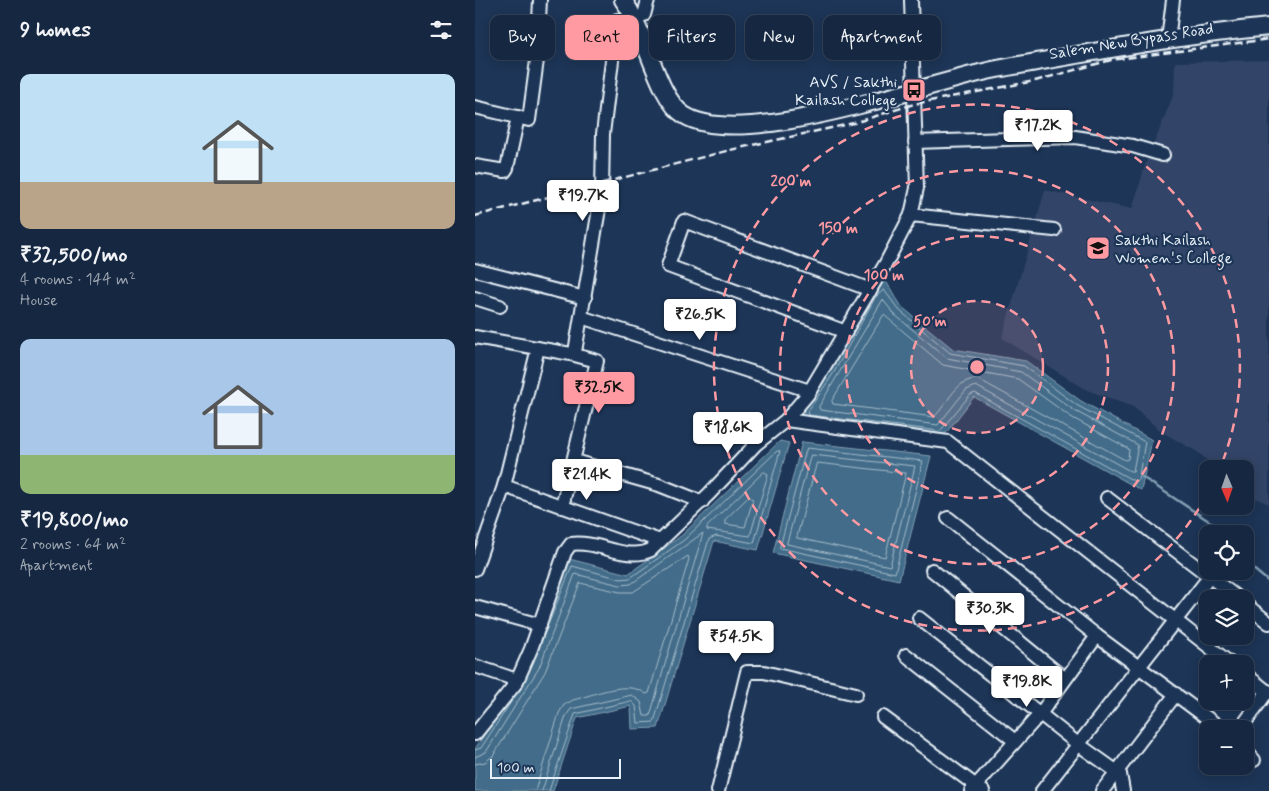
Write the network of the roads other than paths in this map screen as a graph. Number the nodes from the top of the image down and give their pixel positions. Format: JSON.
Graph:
{"nodes":[{"id":1,"x":540,"y":0,"type":"edge"},
{"id":2,"x":615,"y":0,"type":"edge"},
{"id":3,"x":623,"y":0,"type":"edge"},
{"id":4,"x":648,"y":0,"type":"edge"},
{"id":5,"x":911,"y":0,"type":"edge"},
{"id":6,"x":1173,"y":0,"type":"edge"},
{"id":7,"x":644,"y":15,"type":"dead end"},
{"id":8,"x":1269,"y":20,"type":"edge"},
{"id":9,"x":1269,"y":27,"type":"edge"},
{"id":10,"x":1169,"y":32,"type":"junction"},
{"id":11,"x":612,"y":60,"type":"edge"},
{"id":12,"x":994,"y":70,"type":"junction"},
{"id":13,"x":914,"y":90,"type":"junction"},
{"id":14,"x":475,"y":106,"type":"edge"},
{"id":15,"x":518,"y":117,"type":"junction"},
{"id":16,"x":724,"y":125,"type":"junction"},
{"id":17,"x":915,"y":142,"type":"junction"},
{"id":18,"x":1163,"y":155,"type":"dead end"},
{"id":19,"x":475,"y":166,"type":"edge"},
{"id":20,"x":911,"y":215,"type":"junction"},
{"id":21,"x":1054,"y":230,"type":"dead end"},
{"id":22,"x":475,"y":270,"type":"edge"},
{"id":23,"x":871,"y":290,"type":"junction"},
{"id":24,"x":475,"y":298,"type":"edge"},
{"id":25,"x":585,"y":298,"type":"junction"},
{"id":26,"x":500,"y":306,"type":"dead end"},
{"id":27,"x":581,"y":317,"type":"junction"},
{"id":28,"x":846,"y":332,"type":"junction"},
{"id":29,"x":475,"y":337,"type":"edge"},
{"id":30,"x":537,"y":348,"type":"junction"},
{"id":31,"x":571,"y":354,"type":"junction"},
{"id":32,"x":810,"y":391,"type":"junction"},
{"id":33,"x":786,"y":420,"type":"junction"},
{"id":34,"x":574,"y":461,"type":"junction"},
{"id":35,"x":504,"y":486,"type":"junction"},
{"id":36,"x":1107,"y":498,"type":"dead end"},
{"id":37,"x":702,"y":502,"type":"junction"},
{"id":38,"x":562,"y":507,"type":"junction"},
{"id":39,"x":948,"y":518,"type":"dead end"},
{"id":40,"x":660,"y":542,"type":"junction"},
{"id":41,"x":1199,"y":565,"type":"edge"},
{"id":42,"x":475,"y":569,"type":"edge"},
{"id":43,"x":932,"y":570,"type":"dead end"},
{"id":44,"x":1207,"y":580,"type":"edge"},
{"id":45,"x":1218,"y":580,"type":"edge"},
{"id":46,"x":1229,"y":590,"type":"edge"},
{"id":47,"x":475,"y":608,"type":"edge"},
{"id":48,"x":1254,"y":611,"type":"edge"},
{"id":49,"x":919,"y":618,"type":"dead end"},
{"id":50,"x":1176,"y":620,"type":"junction"},
{"id":51,"x":1269,"y":623,"type":"edge"},
{"id":52,"x":540,"y":625,"type":"junction"},
{"id":53,"x":1097,"y":636,"type":"junction"},
{"id":54,"x":906,"y":655,"type":"dead end"},
{"id":55,"x":1220,"y":655,"type":"edge"},
{"id":56,"x":475,"y":666,"type":"edge"},
{"id":57,"x":1139,"y":666,"type":"junction"},
{"id":58,"x":1065,"y":679,"type":"junction"},
{"id":59,"x":517,"y":680,"type":"junction"},
{"id":60,"x":1254,"y":681,"type":"edge"},
{"id":61,"x":1268,"y":692,"type":"edge"},
{"id":62,"x":856,"y":694,"type":"dead end"},
{"id":63,"x":1176,"y":694,"type":"junction"},
{"id":64,"x":1040,"y":714,"type":"junction"},
{"id":65,"x":883,"y":717,"type":"dead end"},
{"id":66,"x":1210,"y":720,"type":"edge"},
{"id":67,"x":1247,"y":720,"type":"edge"},
{"id":68,"x":477,"y":728,"type":"edge"},
{"id":69,"x":1015,"y":741,"type":"junction"},
{"id":70,"x":1078,"y":744,"type":"junction"},
{"id":71,"x":1117,"y":772,"type":"junction"},
{"id":72,"x":977,"y":789,"type":"edge"},
{"id":73,"x":718,"y":791,"type":"edge"},
{"id":74,"x":1041,"y":791,"type":"edge"},
{"id":75,"x":1102,"y":791,"type":"edge"},
{"id":76,"x":1123,"y":791,"type":"edge"}],
"edges":[{"from":1,"to":15,"type":"street"},
{"from":2,"to":16,"type":"main road"},
{"from":3,"to":16,"type":"main road","name":"Salem New Bypass Road"},
{"from":4,"to":7,"type":"street"},
{"from":5,"to":13,"type":"street"},
{"from":6,"to":10,"type":"street"},
{"from":8,"to":10,"type":"main road","name":"Salem New Bypass Road"},
{"from":9,"to":12,"type":"main road","name":"Salem New Bypass Road"},
{"from":10,"to":12,"type":"main road","name":"Salem New Bypass Road"},
{"from":11,"to":25,"type":"street"},
{"from":12,"to":13,"type":"main road","name":"Salem New Bypass Road"},
{"from":13,"to":16,"type":"main road","name":"Salem New Bypass Road"},
{"from":13,"to":17,"type":"street"},
{"from":14,"to":15,"type":"street"},
{"from":15,"to":19,"type":"street"},
{"from":17,"to":18,"type":"street"},
{"from":17,"to":20,"type":"street"},
{"from":20,"to":21,"type":"street"},
{"from":20,"to":23,"type":"street"},
{"from":22,"to":25,"type":"street"},
{"from":23,"to":28,"type":"street"},
{"from":23,"to":28,"type":"street"},
{"from":24,"to":26,"type":"street"},
{"from":25,"to":27,"type":"street"},
{"from":27,"to":31,"type":"street"},
{"from":27,"to":32,"type":"street"},
{"from":28,"to":32,"type":"street"},
{"from":29,"to":30,"type":"street"},
{"from":30,"to":31,"type":"street"},
{"from":30,"to":35,"type":"street"},
{"from":31,"to":34,"type":"street"},
{"from":32,"to":33,"type":"street"},
{"from":33,"to":37,"type":"street"},
{"from":33,"to":50,"type":"street"},
{"from":34,"to":37,"type":"street"},
{"from":34,"to":38,"type":"street"},
{"from":35,"to":38,"type":"street"},
{"from":35,"to":42,"type":"street"},
{"from":36,"to":41,"type":"street"},
{"from":37,"to":40,"type":"street"},
{"from":38,"to":40,"type":"street"},
{"from":39,"to":53,"type":"street"},
{"from":40,"to":52,"type":"street"},
{"from":43,"to":58,"type":"street"},
{"from":44,"to":50,"type":"street"},
{"from":45,"to":46,"type":"street"},
{"from":47,"to":52,"type":"street"},
{"from":48,"to":51,"type":"street"},
{"from":49,"to":64,"type":"street"},
{"from":50,"to":55,"type":"street"},
{"from":50,"to":57,"type":"street"},
{"from":52,"to":59,"type":"street"},
{"from":53,"to":57,"type":"street"},
{"from":53,"to":58,"type":"street"},
{"from":54,"to":69,"type":"street"},
{"from":56,"to":59,"type":"street"},
{"from":57,"to":63,"type":"street"},
{"from":57,"to":70,"type":"street"},
{"from":58,"to":64,"type":"street"},
{"from":59,"to":68,"type":"street"},
{"from":60,"to":61,"type":"street"},
{"from":61,"to":67,"type":"street"},
{"from":62,"to":73,"type":"street"},
{"from":63,"to":66,"type":"street"},
{"from":63,"to":71,"type":"street"},
{"from":64,"to":69,"type":"street"},
{"from":64,"to":70,"type":"street"},
{"from":65,"to":72,"type":"street"},
{"from":69,"to":72,"type":"street"},
{"from":70,"to":71,"type":"street"},
{"from":70,"to":74,"type":"street"},
{"from":71,"to":75,"type":"street"},
{"from":71,"to":76,"type":"street"}]}
